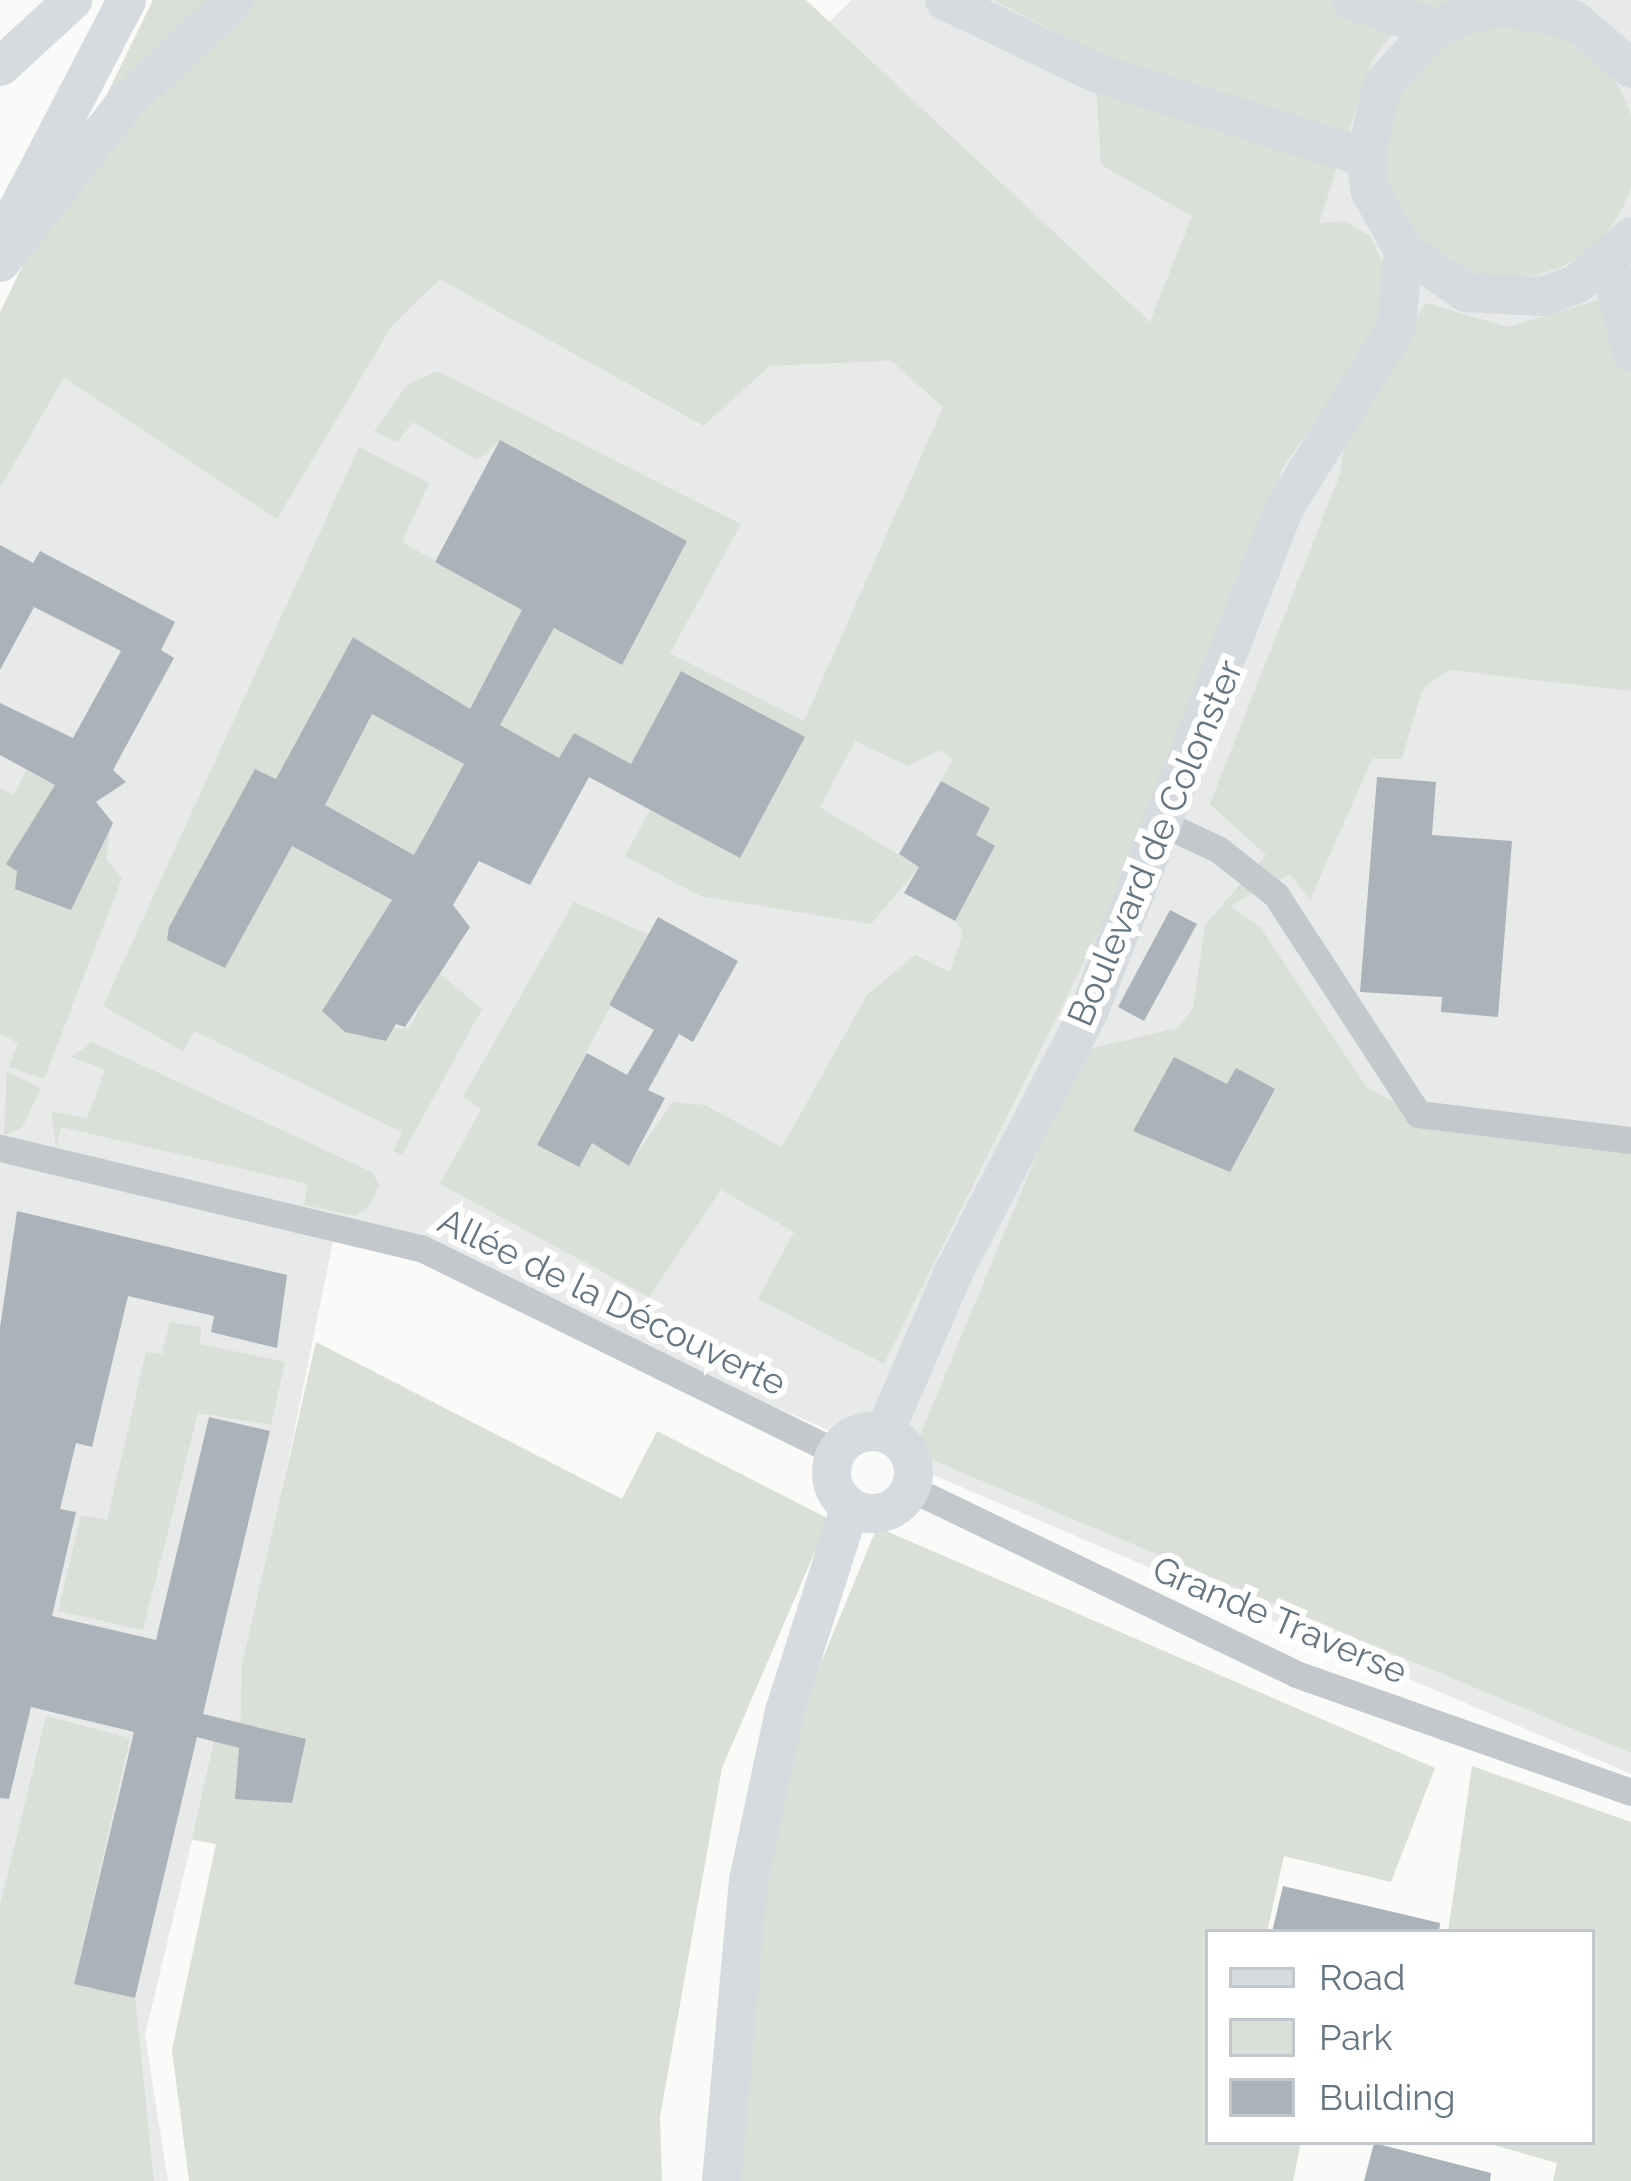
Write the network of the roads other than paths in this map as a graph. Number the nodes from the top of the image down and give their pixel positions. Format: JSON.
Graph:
{"nodes":[{"id":1,"x":72,"y":0,"type":"edge"},
{"id":2,"x":106,"y":0,"type":"edge"},
{"id":3,"x":126,"y":0,"type":"edge"},
{"id":4,"x":232,"y":0,"type":"edge"},
{"id":5,"x":944,"y":0,"type":"edge"},
{"id":6,"x":1351,"y":0,"type":"edge"},
{"id":7,"x":1545,"y":4,"type":"edge"},
{"id":8,"x":1434,"y":28,"type":"junction"},
{"id":9,"x":0,"y":66,"type":"edge"},
{"id":10,"x":1631,"y":68,"type":"edge"},
{"id":11,"x":1365,"y":158,"type":"junction"},
{"id":12,"x":0,"y":196,"type":"edge"},
{"id":13,"x":0,"y":246,"type":"edge"},
{"id":14,"x":1620,"y":249,"type":"edge"},
{"id":15,"x":1403,"y":250,"type":"junction"},
{"id":16,"x":0,"y":262,"type":"edge"},
{"id":17,"x":1631,"y":352,"type":"edge"},
{"id":18,"x":1166,"y":825,"type":"junction"},
{"id":19,"x":1631,"y":1140,"type":"edge"},
{"id":20,"x":0,"y":1148,"type":"edge"},
{"id":21,"x":884,"y":1432,"type":"junction"},
{"id":22,"x":836,"y":1452,"type":"junction"},
{"id":23,"x":910,"y":1488,"type":"junction"},
{"id":24,"x":850,"y":1507,"type":"junction"},
{"id":25,"x":1631,"y":1792,"type":"edge"},
{"id":26,"x":722,"y":2181,"type":"edge"}],
"edges":[{"from":1,"to":9,"type":"main road"},
{"from":2,"to":12,"type":"main road"},
{"from":3,"to":13,"type":"main road"},
{"from":4,"to":16,"type":"main road"},
{"from":5,"to":11,"type":"main road"},
{"from":6,"to":8,"type":"main road"},
{"from":7,"to":8,"type":"main road"},
{"from":7,"to":10,"type":"main road"},
{"from":8,"to":11,"type":"main road"},
{"from":11,"to":15,"type":"main road"},
{"from":14,"to":15,"type":"main road"},
{"from":14,"to":17,"type":"main road"},
{"from":15,"to":18,"type":"main road","name":"Boulevard de Colonster"},
{"from":18,"to":19,"type":"street"},
{"from":18,"to":21,"type":"main road","name":"Boulevard de Colonster"},
{"from":20,"to":22,"type":"street","name":"Allée de la Découverte"},
{"from":21,"to":22,"type":"main road"},
{"from":21,"to":23,"type":"main road"},
{"from":22,"to":24,"type":"main road"},
{"from":23,"to":24,"type":"main road"},
{"from":23,"to":25,"type":"street","name":"Grande Traverse"},
{"from":24,"to":26,"type":"main road"}]}
